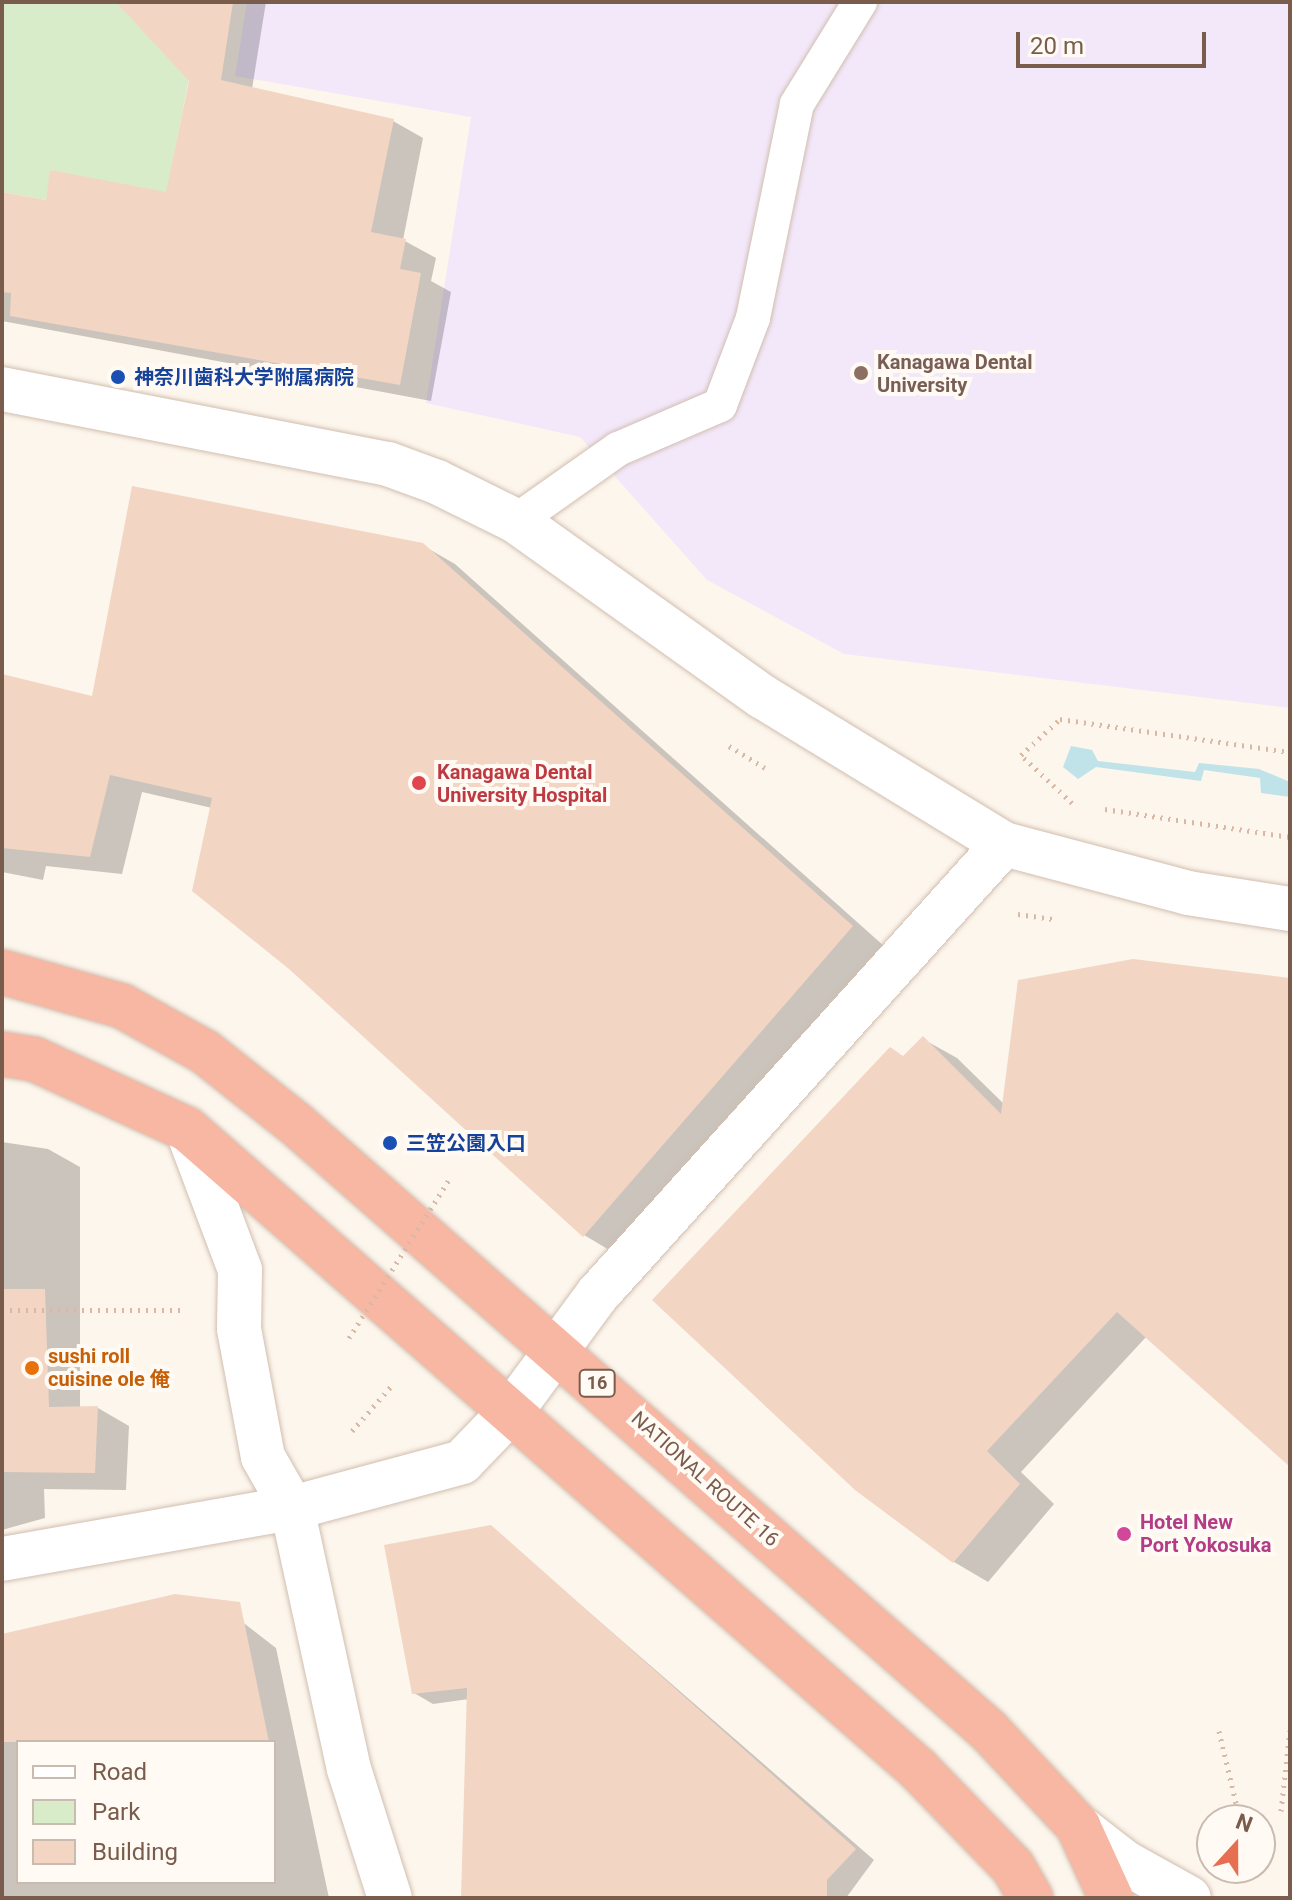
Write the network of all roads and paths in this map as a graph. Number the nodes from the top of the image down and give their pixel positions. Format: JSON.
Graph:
{"nodes":[{"id":1,"x":860,"y":2,"type":"edge"},
{"id":2,"x":2,"y":389,"type":"edge"},
{"id":3,"x":516,"y":521,"type":"junction"},
{"id":4,"x":1290,"y":752,"type":"edge"},
{"id":5,"x":1290,"y":837,"type":"edge"},
{"id":6,"x":1004,"y":844,"type":"junction"},
{"id":7,"x":1290,"y":909,"type":"edge"},
{"id":8,"x":2,"y":972,"type":"edge"},
{"id":9,"x":2,"y":1054,"type":"edge"},
{"id":10,"x":187,"y":1129,"type":"junction"},
{"id":11,"x":449,"y":1180,"type":"dead end"},
{"id":12,"x":2,"y":1310,"type":"edge"},
{"id":13,"x":204,"y":1310,"type":"dead end"},
{"id":14,"x":361,"y":1349,"type":"dead end"},
{"id":15,"x":560,"y":1350,"type":"junction"},
{"id":16,"x":385,"y":1369,"type":"dead end"},
{"id":17,"x":513,"y":1409,"type":"junction"},
{"id":18,"x":352,"y":1431,"type":"dead end"},
{"id":19,"x":292,"y":1508,"type":"junction"},
{"id":20,"x":2,"y":1559,"type":"edge"},
{"id":21,"x":1290,"y":1730,"type":"edge"},
{"id":22,"x":1219,"y":1731,"type":"dead end"},
{"id":23,"x":1236,"y":1804,"type":"edge"},
{"id":24,"x":1281,"y":1811,"type":"dead end"},
{"id":25,"x":1078,"y":1826,"type":"junction"},
{"id":26,"x":390,"y":1898,"type":"edge"},
{"id":27,"x":1031,"y":1898,"type":"edge"},
{"id":28,"x":1111,"y":1898,"type":"edge"},
{"id":29,"x":1189,"y":1898,"type":"edge"}],
"edges":[{"from":1,"to":3,"type":"lane"},
{"from":2,"to":3,"type":"street"},
{"from":3,"to":6,"type":"street"},
{"from":4,"to":5,"type":"path"},
{"from":6,"to":7,"type":"street"},
{"from":6,"to":15,"type":"street"},
{"from":8,"to":15,"type":"highway","name":"NATIONAL ROUTE 16","number":"16"},
{"from":9,"to":10,"type":"highway"},
{"from":10,"to":17,"type":"highway"},
{"from":10,"to":19,"type":"street"},
{"from":11,"to":14,"type":"path","bridge":true},
{"from":12,"to":13,"type":"path"},
{"from":15,"to":17,"type":"street"},
{"from":15,"to":25,"type":"highway","name":"NATIONAL ROUTE 16","number":"16"},
{"from":16,"to":18,"type":"path"},
{"from":17,"to":19,"type":"street"},
{"from":17,"to":27,"type":"highway"},
{"from":19,"to":20,"type":"street"},
{"from":19,"to":26,"type":"street"},
{"from":21,"to":24,"type":"path"},
{"from":22,"to":23,"type":"path"},
{"from":25,"to":28,"type":"highway","name":"NATIONAL ROUTE 16","number":"16"},
{"from":25,"to":29,"type":"street"}]}
